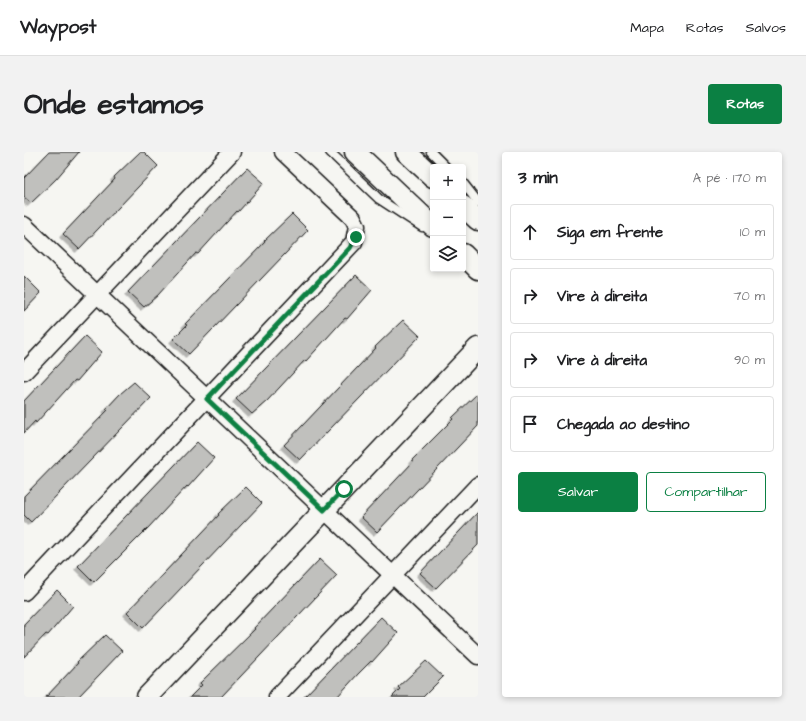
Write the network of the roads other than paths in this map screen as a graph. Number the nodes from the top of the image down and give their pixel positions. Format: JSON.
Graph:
{"nodes":[{"id":1,"x":232,"y":152,"type":"edge"},
{"id":2,"x":283,"y":152,"type":"edge"},
{"id":3,"x":330,"y":152,"type":"edge"},
{"id":4,"x":355,"y":152,"type":"edge"},
{"id":5,"x":406,"y":152,"type":"edge"},
{"id":6,"x":431,"y":152,"type":"edge"},
{"id":7,"x":443,"y":164,"type":"edge"},
{"id":8,"x":430,"y":174,"type":"edge"},
{"id":9,"x":466,"y":187,"type":"edge"},
{"id":10,"x":478,"y":202,"type":"edge"},
{"id":11,"x":466,"y":209,"type":"edge"},
{"id":12,"x":478,"y":220,"type":"edge"},
{"id":13,"x":430,"y":223,"type":"edge"},
{"id":14,"x":24,"y":225,"type":"edge"},
{"id":15,"x":430,"y":232,"type":"edge"},
{"id":16,"x":466,"y":257,"type":"edge"},
{"id":17,"x":478,"y":269,"type":"edge"},
{"id":18,"x":98,"y":294,"type":"junction"},
{"id":19,"x":478,"y":348,"type":"edge"},
{"id":20,"x":24,"y":372,"type":"edge"},
{"id":21,"x":207,"y":399,"type":"junction"},
{"id":22,"x":478,"y":485,"type":"edge"},
{"id":23,"x":324,"y":510,"type":"junction"},
{"id":24,"x":393,"y":574,"type":"junction"},
{"id":25,"x":24,"y":592,"type":"edge"},
{"id":26,"x":478,"y":656,"type":"edge"},
{"id":27,"x":147,"y":697,"type":"edge"},
{"id":28,"x":277,"y":697,"type":"edge"}],
"edges":[{"from":1,"to":18,"type":"street"},
{"from":2,"to":21,"type":"street"},
{"from":3,"to":15,"type":"lane"},
{"from":4,"to":13,"type":"street"},
{"from":5,"to":8,"type":"street"},
{"from":6,"to":7,"type":"lane"},
{"from":9,"to":10,"type":"lane"},
{"from":11,"to":12,"type":"street"},
{"from":14,"to":18,"type":"street"},
{"from":16,"to":17,"type":"street"},
{"from":18,"to":20,"type":"street"},
{"from":18,"to":21,"type":"street"},
{"from":19,"to":23,"type":"street"},
{"from":21,"to":23,"type":"street"},
{"from":21,"to":25,"type":"street"},
{"from":22,"to":24,"type":"street"},
{"from":23,"to":24,"type":"street"},
{"from":23,"to":27,"type":"street"},
{"from":24,"to":26,"type":"street"},
{"from":24,"to":28,"type":"street"}]}
